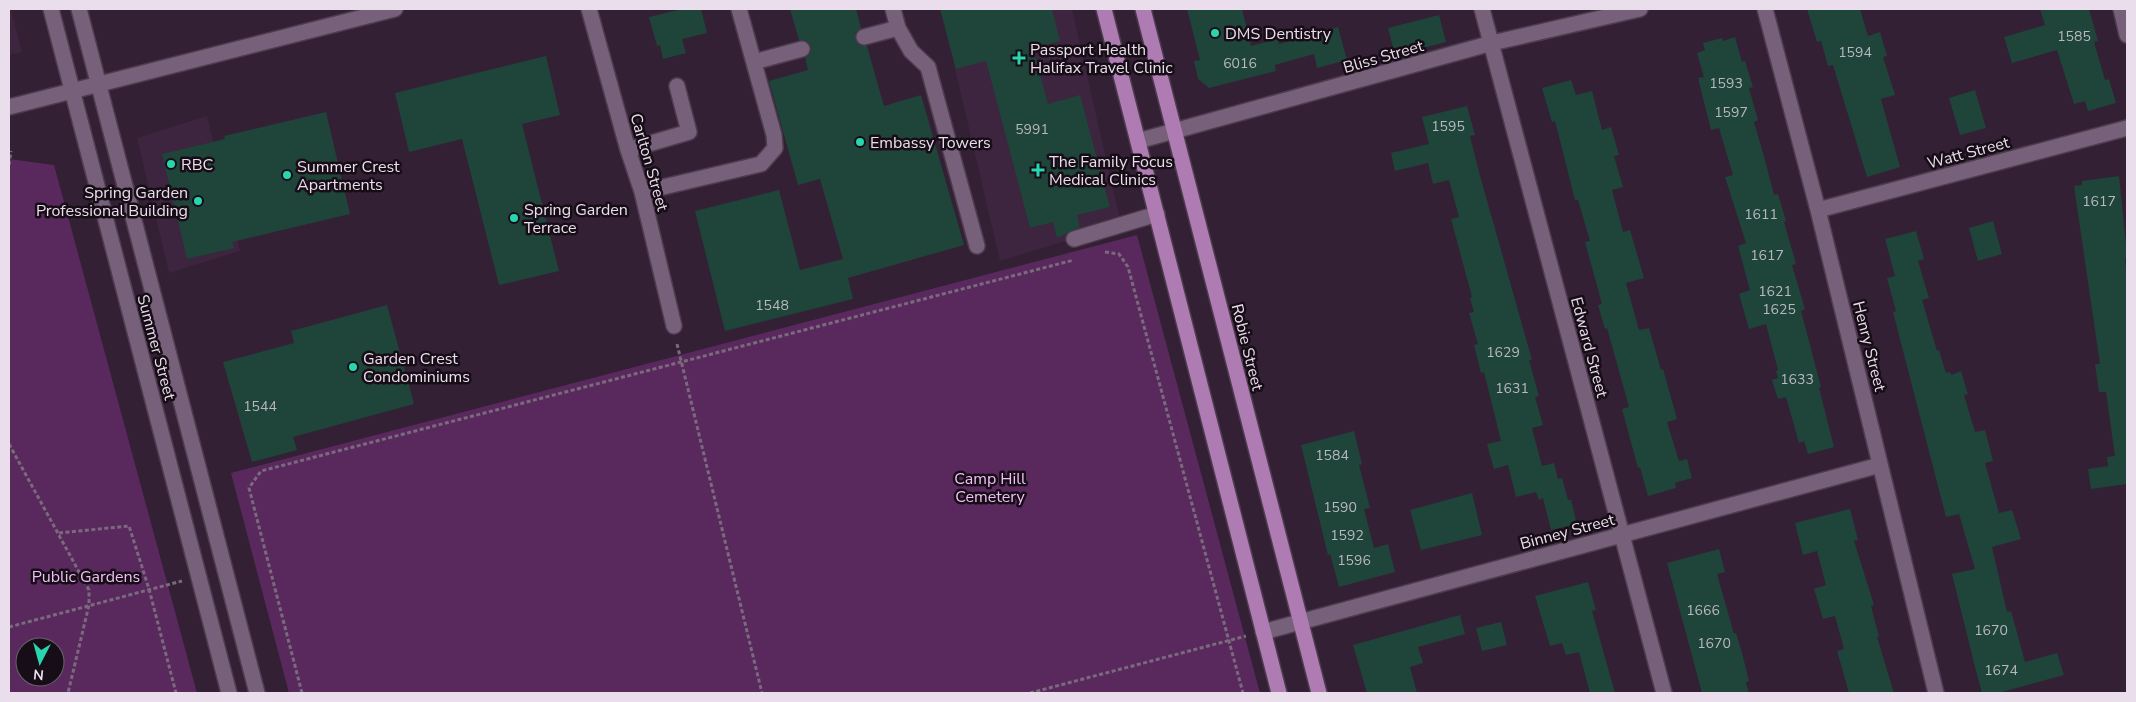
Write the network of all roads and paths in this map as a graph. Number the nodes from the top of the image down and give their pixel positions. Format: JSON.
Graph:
{"nodes":[{"id":1,"x":51,"y":9,"type":"edge"},
{"id":2,"x":79,"y":9,"type":"edge"},
{"id":3,"x":395,"y":9,"type":"edge"},
{"id":4,"x":589,"y":9,"type":"edge"},
{"id":5,"x":739,"y":9,"type":"edge"},
{"id":6,"x":893,"y":9,"type":"edge"},
{"id":7,"x":1104,"y":9,"type":"edge"},
{"id":8,"x":1143,"y":9,"type":"edge"},
{"id":9,"x":1482,"y":9,"type":"edge"},
{"id":10,"x":1640,"y":9,"type":"edge"},
{"id":11,"x":1765,"y":9,"type":"edge"},
{"id":12,"x":2121,"y":9,"type":"edge"},
{"id":13,"x":898,"y":28,"type":"junction"},
{"id":14,"x":2127,"y":35,"type":"edge"},
{"id":15,"x":864,"y":37,"type":"dead end"},
{"id":16,"x":1492,"y":44,"type":"junction"},
{"id":17,"x":802,"y":49,"type":"dead end"},
{"id":18,"x":754,"y":62,"type":"junction"},
{"id":19,"x":98,"y":84,"type":"junction"},
{"id":20,"x":677,"y":86,"type":"dead end"},
{"id":21,"x":72,"y":91,"type":"junction"},
{"id":22,"x":9,"y":107,"type":"edge"},
{"id":23,"x":2127,"y":128,"type":"edge"},
{"id":24,"x":1175,"y":132,"type":"junction"},
{"id":25,"x":1138,"y":141,"type":"junction"},
{"id":26,"x":628,"y":150,"type":"junction"},
{"id":27,"x":11,"y":151,"type":"dead end"},
{"id":28,"x":9,"y":165,"type":"edge"},
{"id":29,"x":642,"y":192,"type":"junction"},
{"id":30,"x":1818,"y":210,"type":"junction"},
{"id":31,"x":1157,"y":214,"type":"junction"},
{"id":32,"x":1074,"y":239,"type":"dead end"},
{"id":33,"x":977,"y":246,"type":"dead end"},
{"id":34,"x":1099,"y":253,"type":"dead end"},
{"id":35,"x":1080,"y":258,"type":"dead end"},
{"id":36,"x":674,"y":326,"type":"dead end"},
{"id":37,"x":681,"y":361,"type":"junction"},
{"id":38,"x":9,"y":448,"type":"edge"},
{"id":39,"x":1880,"y":465,"type":"junction"},
{"id":40,"x":59,"y":533,"type":"junction"},
{"id":41,"x":1622,"y":535,"type":"junction"},
{"id":42,"x":199,"y":577,"type":"junction"},
{"id":43,"x":149,"y":589,"type":"junction"},
{"id":44,"x":89,"y":605,"type":"junction"},
{"id":45,"x":1301,"y":621,"type":"junction"},
{"id":46,"x":9,"y":627,"type":"edge"},
{"id":47,"x":1263,"y":632,"type":"junction"},
{"id":48,"x":1230,"y":640,"type":"junction"},
{"id":49,"x":68,"y":693,"type":"edge"},
{"id":50,"x":176,"y":693,"type":"edge"},
{"id":51,"x":229,"y":693,"type":"edge"},
{"id":52,"x":257,"y":693,"type":"edge"},
{"id":53,"x":302,"y":693,"type":"edge"},
{"id":54,"x":762,"y":693,"type":"edge"},
{"id":55,"x":1030,"y":693,"type":"edge"},
{"id":56,"x":1243,"y":693,"type":"edge"},
{"id":57,"x":1279,"y":693,"type":"edge"},
{"id":58,"x":1319,"y":693,"type":"edge"},
{"id":59,"x":1664,"y":693,"type":"edge"},
{"id":60,"x":1936,"y":693,"type":"edge"}],
"edges":[{"from":1,"to":21,"type":"street","name":"Summer Street"},
{"from":2,"to":19,"type":"street","name":"Summer Street"},
{"from":3,"to":19,"type":"street"},
{"from":4,"to":26,"type":"street","name":"Carlton Street"},
{"from":5,"to":18,"type":"street"},
{"from":6,"to":13,"type":"street"},
{"from":7,"to":25,"type":"main road"},
{"from":8,"to":24,"type":"main road","name":"Robie Street"},
{"from":9,"to":16,"type":"street","name":"Edward Street"},
{"from":10,"to":16,"type":"street","name":"Bliss Street"},
{"from":11,"to":30,"type":"street","name":"Henry Street"},
{"from":12,"to":14,"type":"street"},
{"from":13,"to":15,"type":"street"},
{"from":13,"to":33,"type":"street"},
{"from":16,"to":24,"type":"street","name":"Bliss Street"},
{"from":16,"to":41,"type":"street","name":"Edward Street"},
{"from":17,"to":18,"type":"street"},
{"from":18,"to":29,"type":"street"},
{"from":19,"to":21,"type":"street"},
{"from":19,"to":52,"type":"street","name":"Summer Street"},
{"from":20,"to":26,"type":"street"},
{"from":21,"to":22,"type":"street"},
{"from":21,"to":42,"type":"street","name":"Summer Street"},
{"from":23,"to":30,"type":"street","name":"Watt Street"},
{"from":24,"to":25,"type":"street","name":"Bliss Street"},
{"from":24,"to":45,"type":"main road","name":"Robie Street"},
{"from":25,"to":31,"type":"main road"},
{"from":26,"to":29,"type":"street","name":"Carlton Street"},
{"from":27,"to":28,"type":"path"},
{"from":29,"to":36,"type":"street","name":"Carlton Street"},
{"from":30,"to":39,"type":"street","name":"Henry Street"},
{"from":31,"to":32,"type":"street"},
{"from":31,"to":47,"type":"main road"},
{"from":34,"to":48,"type":"path"},
{"from":35,"to":37,"type":"path"},
{"from":37,"to":53,"type":"path"},
{"from":37,"to":54,"type":"path"},
{"from":38,"to":40,"type":"path"},
{"from":39,"to":41,"type":"street","name":"Binney Street"},
{"from":39,"to":60,"type":"street","name":"Henry Street"},
{"from":40,"to":43,"type":"path"},
{"from":40,"to":44,"type":"path"},
{"from":41,"to":45,"type":"street","name":"Binney Street"},
{"from":41,"to":59,"type":"street","name":"Edward Street"},
{"from":42,"to":43,"type":"path"},
{"from":42,"to":51,"type":"street","name":"Summer Street"},
{"from":43,"to":44,"type":"path"},
{"from":43,"to":50,"type":"path"},
{"from":44,"to":46,"type":"path"},
{"from":44,"to":49,"type":"path"},
{"from":45,"to":47,"type":"street","name":"Binney Street"},
{"from":45,"to":58,"type":"main road","name":"Robie Street"},
{"from":47,"to":48,"type":"path"},
{"from":47,"to":57,"type":"main road"},
{"from":48,"to":55,"type":"path"},
{"from":48,"to":56,"type":"path"}]}
